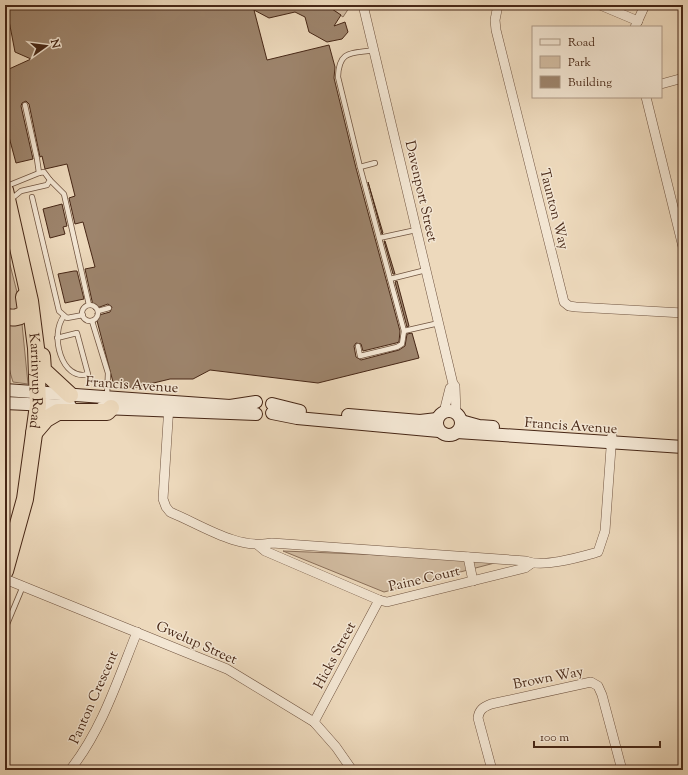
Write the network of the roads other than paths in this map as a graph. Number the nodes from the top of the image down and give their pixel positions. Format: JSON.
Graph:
{"nodes":[{"id":1,"x":363,"y":5,"type":"edge"},
{"id":2,"x":498,"y":5,"type":"edge"},
{"id":3,"x":600,"y":5,"type":"edge"},
{"id":4,"x":646,"y":5,"type":"edge"},
{"id":5,"x":637,"y":24,"type":"edge"},
{"id":6,"x":374,"y":50,"type":"junction"},
{"id":7,"x":683,"y":78,"type":"edge"},
{"id":8,"x":662,"y":84,"type":"edge"},
{"id":9,"x":646,"y":98,"type":"edge"},
{"id":10,"x":25,"y":105,"type":"dead end"},
{"id":11,"x":375,"y":163,"type":"dead end"},
{"id":12,"x":360,"y":167,"type":"junction"},
{"id":13,"x":39,"y":173,"type":"junction"},
{"id":14,"x":50,"y":180,"type":"junction"},
{"id":15,"x":6,"y":193,"type":"edge"},
{"id":16,"x":32,"y":197,"type":"dead end"},
{"id":17,"x":416,"y":230,"type":"junction"},
{"id":18,"x":379,"y":238,"type":"junction"},
{"id":19,"x":683,"y":246,"type":"edge"},
{"id":20,"x":426,"y":270,"type":"junction"},
{"id":21,"x":25,"y":279,"type":"junction"},
{"id":22,"x":390,"y":279,"type":"junction"},
{"id":23,"x":89,"y":305,"type":"junction"},
{"id":24,"x":109,"y":308,"type":"dead end"},
{"id":25,"x":98,"y":311,"type":"junction"},
{"id":26,"x":683,"y":313,"type":"edge"},
{"id":27,"x":83,"y":315,"type":"junction"},
{"id":28,"x":5,"y":316,"type":"edge"},
{"id":29,"x":64,"y":316,"type":"junction"},
{"id":30,"x":92,"y":320,"type":"junction"},
{"id":31,"x":439,"y":323,"type":"junction"},
{"id":32,"x":404,"y":331,"type":"junction"},
{"id":33,"x":57,"y":338,"type":"junction"},
{"id":34,"x":358,"y":346,"type":"dead end"},
{"id":35,"x":453,"y":384,"type":"junction"},
{"id":36,"x":5,"y":390,"type":"edge"},
{"id":37,"x":70,"y":394,"type":"junction"},
{"id":38,"x":38,"y":398,"type":"junction"},
{"id":39,"x":5,"y":403,"type":"edge"},
{"id":40,"x":109,"y":403,"type":"junction"},
{"id":41,"x":168,"y":406,"type":"junction"},
{"id":42,"x":440,"y":421,"type":"junction"},
{"id":43,"x":458,"y":422,"type":"junction"},
{"id":44,"x":34,"y":433,"type":"junction"},
{"id":45,"x":612,"y":438,"type":"junction"},
{"id":46,"x":683,"y":439,"type":"edge"},
{"id":47,"x":683,"y":447,"type":"edge"},
{"id":48,"x":259,"y":546,"type":"junction"},
{"id":49,"x":468,"y":557,"type":"junction"},
{"id":50,"x":532,"y":563,"type":"junction"},
{"id":51,"x":5,"y":571,"type":"edge"},
{"id":52,"x":5,"y":579,"type":"edge"},
{"id":53,"x":473,"y":581,"type":"junction"},
{"id":54,"x":23,"y":586,"type":"junction"},
{"id":55,"x":379,"y":600,"type":"junction"},
{"id":56,"x":5,"y":629,"type":"edge"},
{"id":57,"x":137,"y":632,"type":"junction"},
{"id":58,"x":314,"y":722,"type":"junction"},
{"id":59,"x":70,"y":770,"type":"edge"},
{"id":60,"x":352,"y":770,"type":"edge"},
{"id":61,"x":492,"y":770,"type":"edge"},
{"id":62,"x":622,"y":770,"type":"edge"}],
"edges":[{"from":1,"to":6,"type":"street","name":"Davenport Street"},
{"from":2,"to":26,"type":"street","name":"Taunton Way"},
{"from":3,"to":5,"type":"street"},
{"from":4,"to":5,"type":"street"},
{"from":6,"to":12,"type":"lane"},
{"from":6,"to":17,"type":"street","name":"Davenport Street"},
{"from":7,"to":8,"type":"street"},
{"from":9,"to":19,"type":"street"},
{"from":10,"to":13,"type":"lane"},
{"from":11,"to":12,"type":"lane"},
{"from":12,"to":18,"type":"lane"},
{"from":13,"to":14,"type":"lane"},
{"from":13,"to":15,"type":"lane"},
{"from":14,"to":15,"type":"lane"},
{"from":14,"to":23,"type":"lane"},
{"from":15,"to":21,"type":"highway","name":"Karrinyup Road"},
{"from":16,"to":29,"type":"lane"},
{"from":17,"to":18,"type":"lane"},
{"from":17,"to":20,"type":"street","name":"Davenport Street"},
{"from":18,"to":22,"type":"lane"},
{"from":20,"to":22,"type":"lane"},
{"from":20,"to":31,"type":"street","name":"Davenport Street"},
{"from":21,"to":28,"type":"highway"},
{"from":21,"to":37,"type":"highway"},
{"from":21,"to":38,"type":"highway","name":"Karrinyup Road"},
{"from":22,"to":32,"type":"lane"},
{"from":23,"to":25,"type":"lane"},
{"from":23,"to":27,"type":"lane"},
{"from":24,"to":25,"type":"lane"},
{"from":25,"to":30,"type":"lane"},
{"from":27,"to":29,"type":"lane"},
{"from":27,"to":30,"type":"lane"},
{"from":29,"to":33,"type":"lane"},
{"from":30,"to":40,"type":"lane"},
{"from":31,"to":32,"type":"lane"},
{"from":31,"to":35,"type":"street","name":"Davenport Street"},
{"from":32,"to":34,"type":"lane"},
{"from":33,"to":33,"type":"lane"},
{"from":35,"to":42,"type":"street"},
{"from":35,"to":43,"type":"street","name":"Davenport Street"},
{"from":36,"to":38,"type":"street","name":"Francis Avenue"},
{"from":37,"to":38,"type":"street","name":"Francis Avenue"},
{"from":37,"to":40,"type":"street","name":"Francis Avenue"},
{"from":38,"to":39,"type":"street","name":"Francis Avenue"},
{"from":38,"to":40,"type":"street","name":"Francis Avenue"},
{"from":38,"to":44,"type":"highway","name":"Karrinyup Road"},
{"from":40,"to":41,"type":"street","name":"Francis Avenue"},
{"from":40,"to":44,"type":"highway"},
{"from":41,"to":42,"type":"street","name":"Francis Avenue"},
{"from":41,"to":48,"type":"street","name":"Paine Court"},
{"from":42,"to":43,"type":"street"},
{"from":42,"to":43,"type":"street"},
{"from":43,"to":45,"type":"street","name":"Francis Avenue"},
{"from":44,"to":51,"type":"highway","name":"Karrinyup Road"},
{"from":45,"to":46,"type":"street","name":"Francis Avenue"},
{"from":45,"to":47,"type":"street","name":"Francis Avenue"},
{"from":45,"to":50,"type":"street","name":"Paine Court"},
{"from":48,"to":49,"type":"street","name":"Paine Court"},
{"from":48,"to":55,"type":"street","name":"Paine Court"},
{"from":49,"to":50,"type":"street","name":"Paine Court"},
{"from":49,"to":53,"type":"street"},
{"from":50,"to":53,"type":"street","name":"Paine Court"},
{"from":52,"to":54,"type":"street","name":"Gwelup Street"},
{"from":53,"to":55,"type":"street","name":"Paine Court"},
{"from":54,"to":56,"type":"lane"},
{"from":54,"to":57,"type":"street","name":"Gwelup Street"},
{"from":55,"to":58,"type":"street","name":"Hicks Street"},
{"from":57,"to":58,"type":"street","name":"Gwelup Street"},
{"from":57,"to":59,"type":"street","name":"Panton Crescent"},
{"from":58,"to":60,"type":"street","name":"Gwelup Street"},
{"from":61,"to":62,"type":"street","name":"Brown Way"}]}
